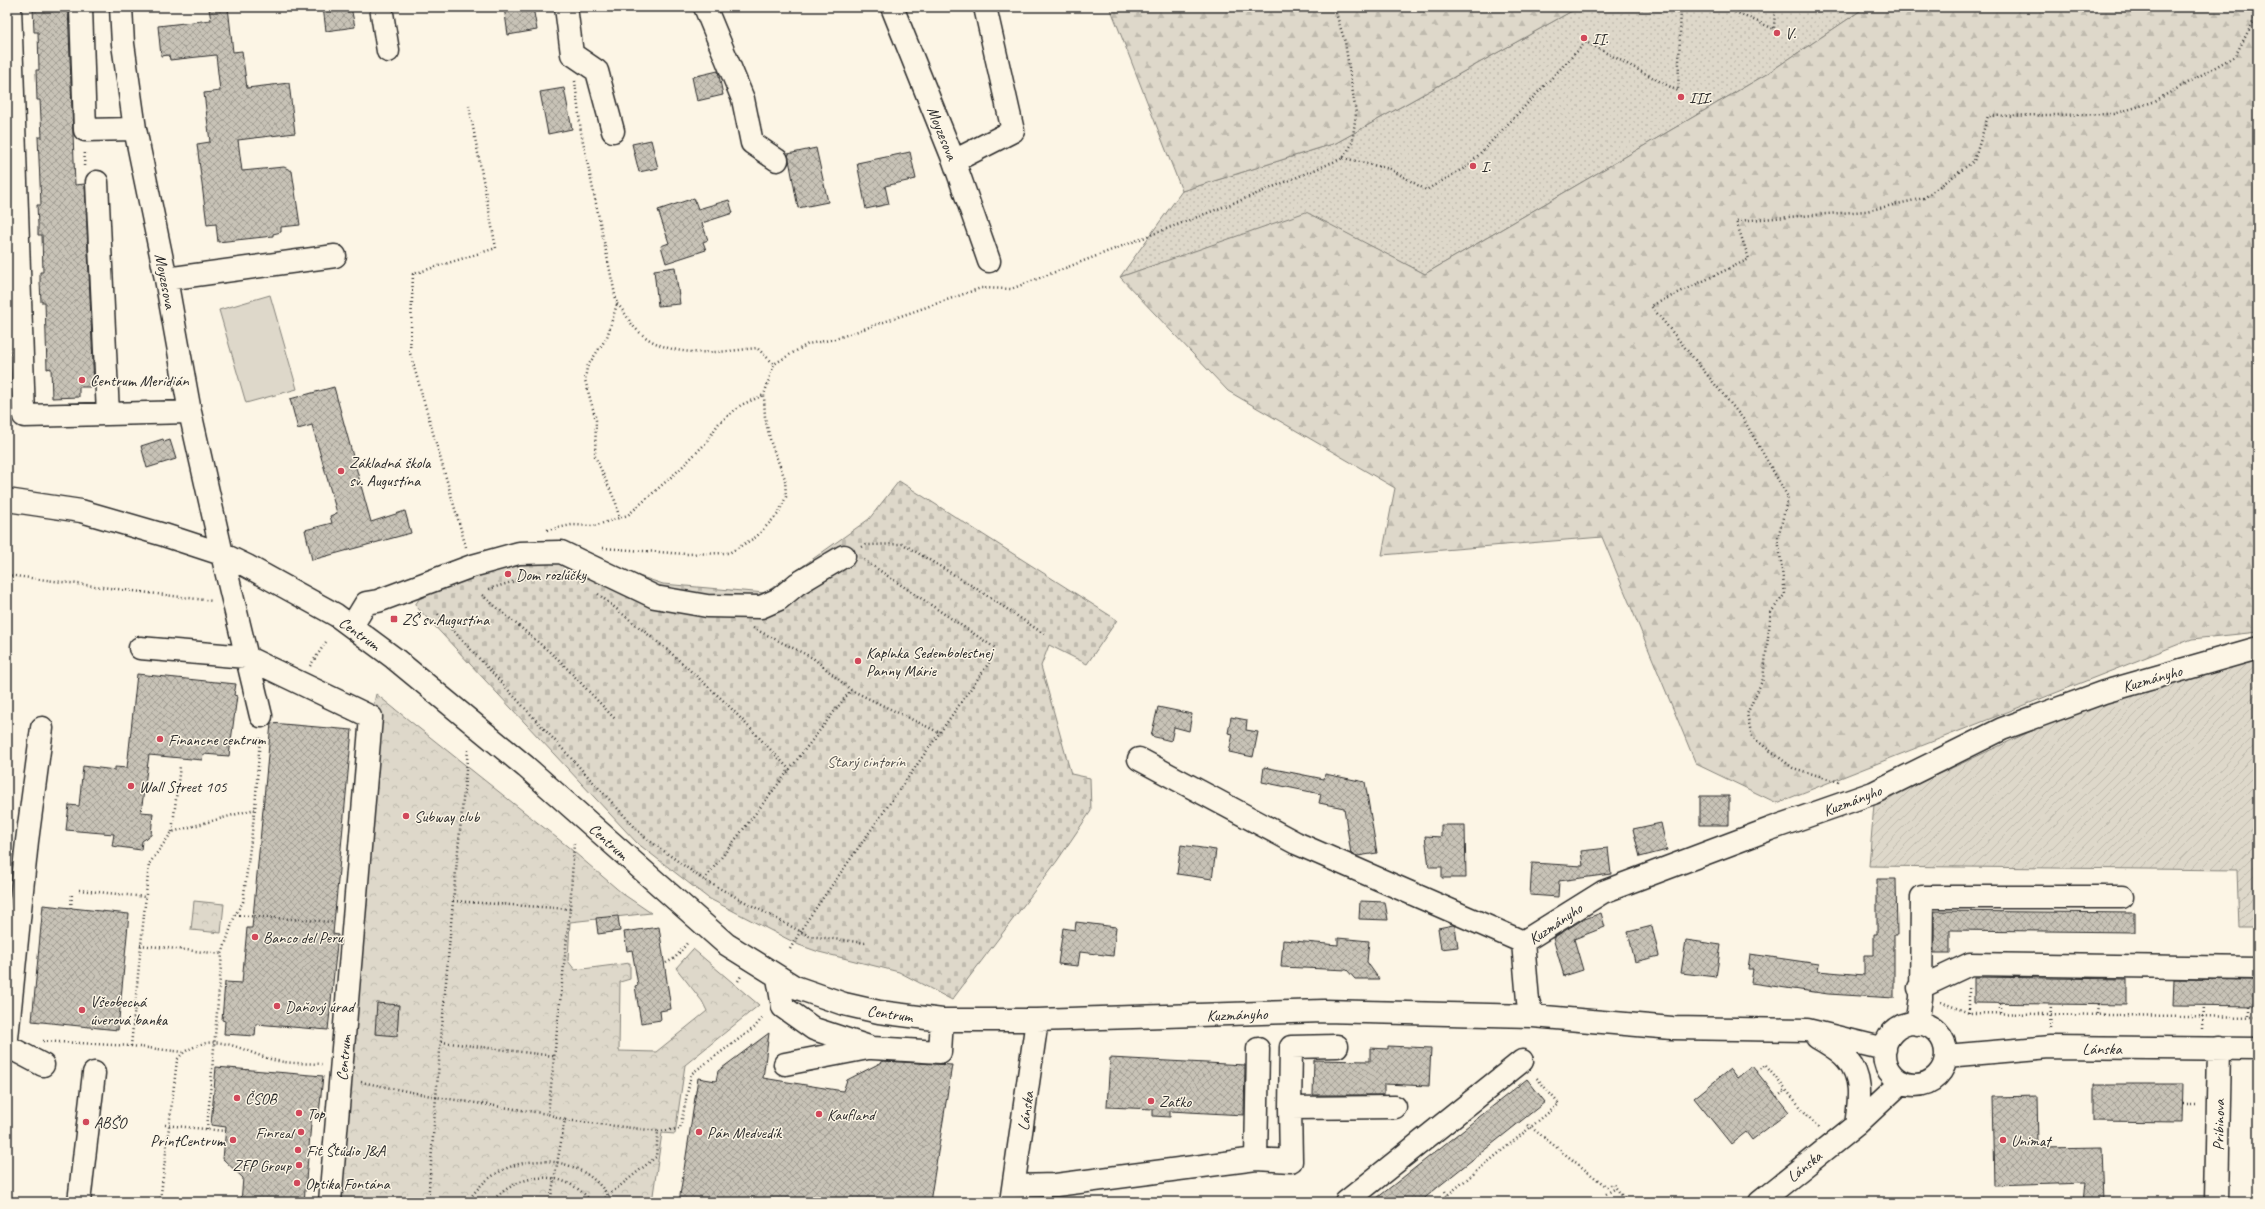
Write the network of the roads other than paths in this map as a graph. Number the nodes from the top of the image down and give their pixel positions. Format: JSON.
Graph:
{"nodes":[{"id":1,"x":10,"y":7,"type":"edge"},
{"id":2,"x":81,"y":7,"type":"edge"},
{"id":3,"x":121,"y":7,"type":"edge"},
{"id":4,"x":381,"y":7,"type":"edge"},
{"id":5,"x":566,"y":7,"type":"edge"},
{"id":6,"x":705,"y":7,"type":"edge"},
{"id":7,"x":892,"y":7,"type":"edge"},
{"id":8,"x":985,"y":7,"type":"edge"},
{"id":9,"x":388,"y":51,"type":"dead end"},
{"id":10,"x":135,"y":129,"type":"junction"},
{"id":11,"x":613,"y":131,"type":"dead end"},
{"id":12,"x":777,"y":160,"type":"dead end"},
{"id":13,"x":954,"y":161,"type":"junction"},
{"id":14,"x":97,"y":182,"type":"dead end"},
{"id":15,"x":335,"y":256,"type":"dead end"},
{"id":16,"x":990,"y":261,"type":"dead end"},
{"id":17,"x":166,"y":279,"type":"junction"},
{"id":18,"x":190,"y":412,"type":"junction"},
{"id":19,"x":108,"y":414,"type":"junction"},
{"id":20,"x":16,"y":501,"type":"edge"},
{"id":21,"x":222,"y":554,"type":"junction"},
{"id":22,"x":844,"y":556,"type":"road end"},
{"id":23,"x":352,"y":626,"type":"junction"},
{"id":24,"x":140,"y":648,"type":"dead end"},
{"id":25,"x":2258,"y":648,"type":"edge"},
{"id":26,"x":246,"y":657,"type":"junction"},
{"id":27,"x":261,"y":716,"type":"road end"},
{"id":28,"x":42,"y":728,"type":"dead end"},
{"id":29,"x":1139,"y":759,"type":"dead end"},
{"id":30,"x":2122,"y":897,"type":"dead end"},
{"id":31,"x":1524,"y":942,"type":"junction"},
{"id":32,"x":2258,"y":968,"type":"edge"},
{"id":33,"x":778,"y":978,"type":"junction"},
{"id":34,"x":1926,"y":994,"type":"junction"},
{"id":35,"x":1533,"y":1016,"type":"junction"},
{"id":36,"x":942,"y":1020,"type":"junction"},
{"id":37,"x":1037,"y":1020,"type":"junction"},
{"id":38,"x":1917,"y":1024,"type":"junction"},
{"id":39,"x":1807,"y":1030,"type":"junction"},
{"id":40,"x":7,"y":1038,"type":"edge"},
{"id":41,"x":7,"y":1046,"type":"edge"},
{"id":42,"x":1337,"y":1046,"type":"dead end"},
{"id":43,"x":872,"y":1048,"type":"junction"},
{"id":44,"x":2220,"y":1048,"type":"junction"},
{"id":45,"x":1258,"y":1049,"type":"dead end"},
{"id":46,"x":1885,"y":1049,"type":"junction"},
{"id":47,"x":2258,"y":1049,"type":"edge"},
{"id":48,"x":1946,"y":1056,"type":"junction"},
{"id":49,"x":1522,"y":1061,"type":"road end"},
{"id":50,"x":785,"y":1064,"type":"dead end"},
{"id":51,"x":43,"y":1065,"type":"dead end"},
{"id":52,"x":94,"y":1073,"type":"dead end"},
{"id":53,"x":1902,"y":1082,"type":"junction"},
{"id":54,"x":1394,"y":1107,"type":"dead end"},
{"id":55,"x":1290,"y":1108,"type":"junction"},
{"id":56,"x":1856,"y":1125,"type":"junction"},
{"id":57,"x":1256,"y":1159,"type":"junction"},
{"id":58,"x":1012,"y":1194,"type":"edge"},
{"id":59,"x":79,"y":1202,"type":"edge"},
{"id":60,"x":330,"y":1202,"type":"edge"},
{"id":61,"x":1346,"y":1202,"type":"edge"},
{"id":62,"x":1760,"y":1202,"type":"edge"},
{"id":63,"x":2216,"y":1202,"type":"edge"}],
"edges":[{"from":1,"to":19,"type":"street"},
{"from":2,"to":10,"type":"street"},
{"from":3,"to":10,"type":"street","name":"Moyzesova"},
{"from":4,"to":9,"type":"street"},
{"from":5,"to":11,"type":"street"},
{"from":6,"to":12,"type":"street"},
{"from":7,"to":13,"type":"street","name":"Moyzesova"},
{"from":8,"to":13,"type":"street"},
{"from":10,"to":17,"type":"street","name":"Moyzesova"},
{"from":13,"to":16,"type":"street","name":"Moyzesova"},
{"from":14,"to":19,"type":"street"},
{"from":15,"to":17,"type":"street"},
{"from":17,"to":18,"type":"street","name":"Moyzesova"},
{"from":18,"to":19,"type":"street"},
{"from":18,"to":21,"type":"street","name":"Moyzesova"},
{"from":20,"to":21,"type":"street","name":"Centrum"},
{"from":21,"to":23,"type":"street","name":"Centrum"},
{"from":21,"to":26,"type":"street"},
{"from":22,"to":23,"type":"street"},
{"from":23,"to":33,"type":"street","name":"Centrum"},
{"from":24,"to":26,"type":"street","name":"Centrum"},
{"from":25,"to":31,"type":"street","name":"Kuzmányho"},
{"from":26,"to":27,"type":"street"},
{"from":26,"to":60,"type":"street","name":"Centrum"},
{"from":28,"to":40,"type":"street"},
{"from":29,"to":31,"type":"street"},
{"from":30,"to":34,"type":"street"},
{"from":31,"to":35,"type":"street","name":"Kuzmányho"},
{"from":32,"to":34,"type":"street"},
{"from":33,"to":36,"type":"street","name":"Centrum"},
{"from":33,"to":43,"type":"street"},
{"from":34,"to":38,"type":"street"},
{"from":35,"to":37,"type":"street","name":"Kuzmányho"},
{"from":35,"to":39,"type":"street","name":"Kuzmányho"},
{"from":36,"to":37,"type":"street","name":"Centrum"},
{"from":36,"to":43,"type":"street"},
{"from":37,"to":58,"type":"street","name":"Lánska"},
{"from":38,"to":46,"type":"street"},
{"from":38,"to":48,"type":"street"},
{"from":39,"to":46,"type":"street","name":"Kuzmányho"},
{"from":39,"to":56,"type":"street"},
{"from":41,"to":51,"type":"street"},
{"from":42,"to":55,"type":"street"},
{"from":43,"to":50,"type":"street"},
{"from":44,"to":47,"type":"street","name":"Lánska"},
{"from":44,"to":48,"type":"street","name":"Lánska"},
{"from":44,"to":63,"type":"street","name":"Pribinova"},
{"from":45,"to":57,"type":"street"},
{"from":46,"to":53,"type":"street"},
{"from":48,"to":53,"type":"street"},
{"from":49,"to":61,"type":"street"},
{"from":52,"to":59,"type":"street"},
{"from":53,"to":56,"type":"street","name":"Lánska"},
{"from":54,"to":55,"type":"street"},
{"from":55,"to":57,"type":"street"},
{"from":56,"to":62,"type":"street","name":"Lánska"},
{"from":57,"to":58,"type":"street"}]}
